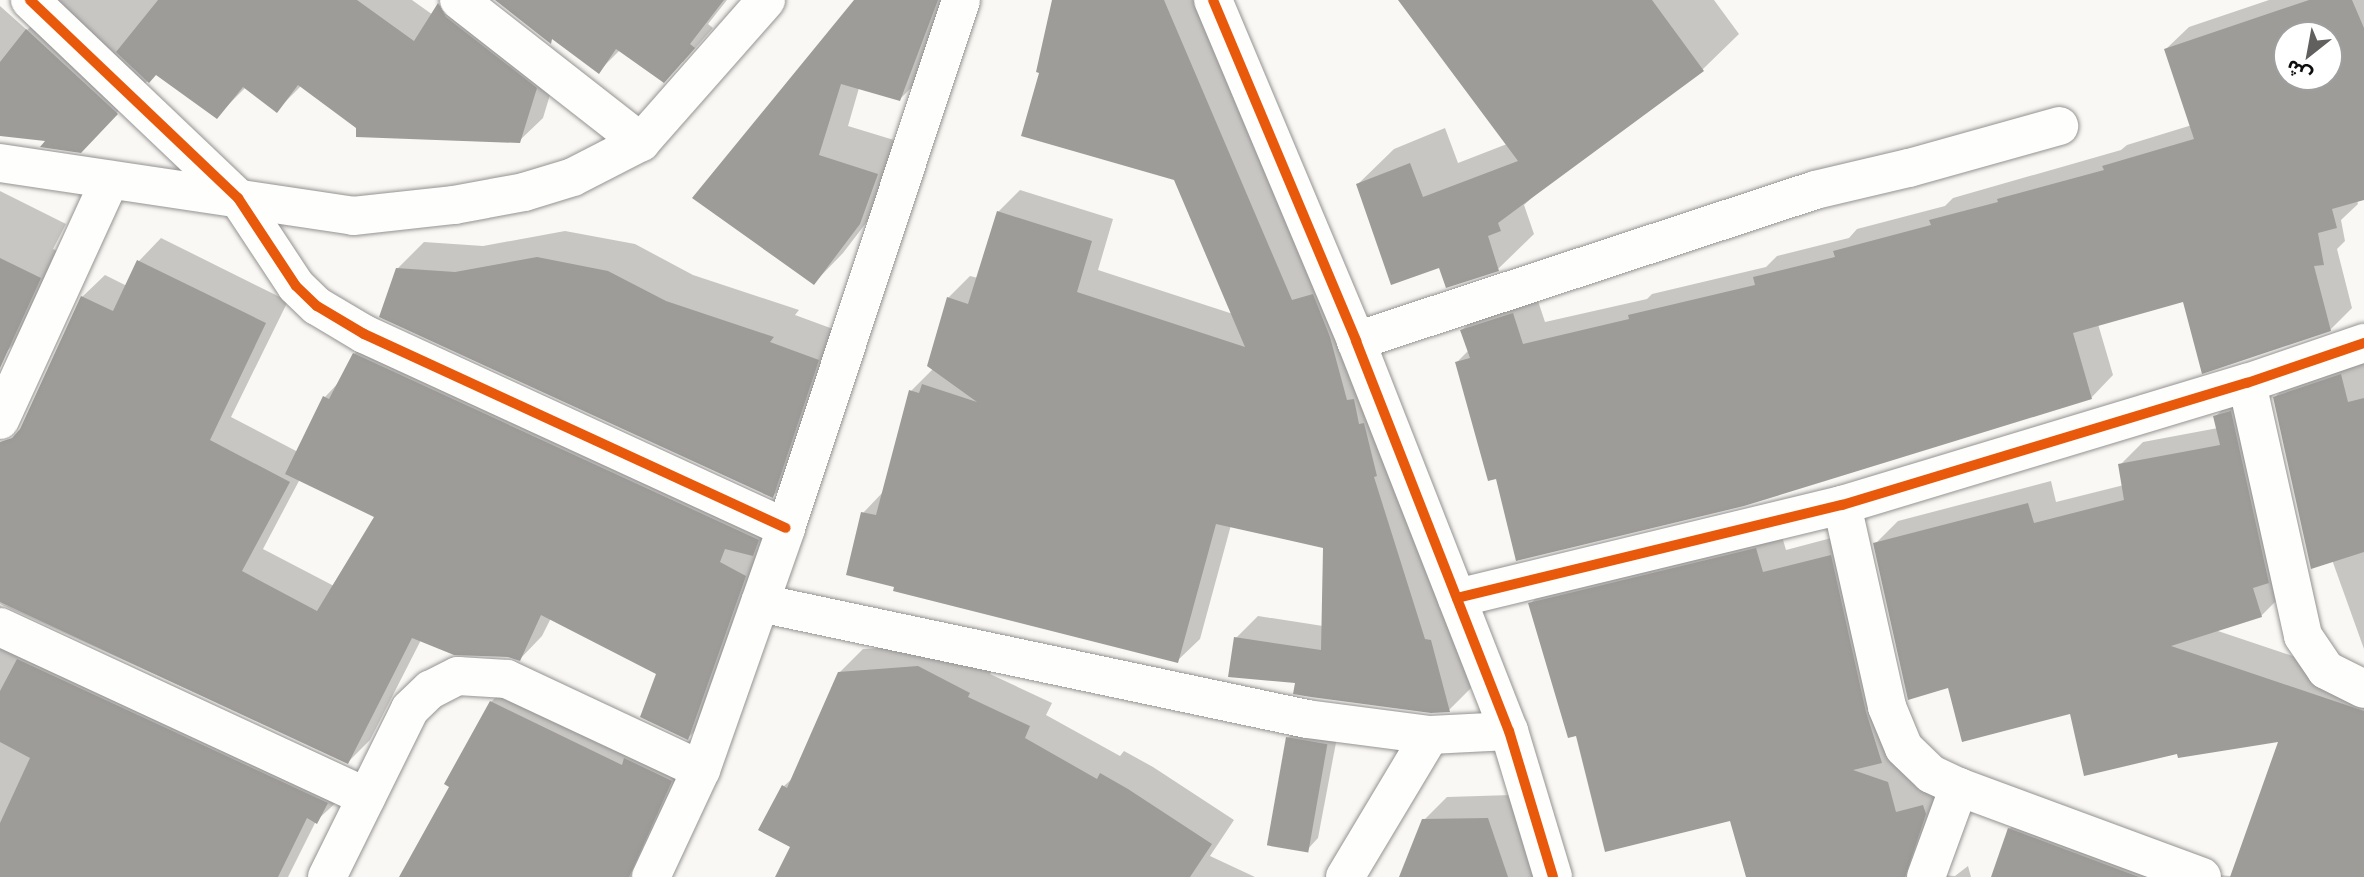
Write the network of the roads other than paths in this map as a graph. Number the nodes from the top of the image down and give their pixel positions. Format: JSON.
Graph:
{"nodes":[{"id":1,"x":30,"y":0,"type":"edge"},
{"id":2,"x":459,"y":0,"type":"edge"},
{"id":3,"x":766,"y":0,"type":"edge"},
{"id":4,"x":961,"y":0,"type":"edge"},
{"id":5,"x":1213,"y":0,"type":"edge"},
{"id":6,"x":2059,"y":125,"type":"dead end"},
{"id":7,"x":641,"y":142,"type":"junction"},
{"id":8,"x":0,"y":163,"type":"edge"},
{"id":9,"x":110,"y":180,"type":"junction"},
{"id":10,"x":238,"y":198,"type":"junction"},
{"id":11,"x":1356,"y":341,"type":"junction"},
{"id":12,"x":2364,"y":343,"type":"edge"},
{"id":13,"x":2247,"y":383,"type":"junction"},
{"id":14,"x":0,"y":420,"type":"edge"},
{"id":15,"x":1842,"y":505,"type":"junction"},
{"id":16,"x":786,"y":528,"type":"junction"},
{"id":17,"x":1457,"y":597,"type":"junction"},
{"id":18,"x":760,"y":603,"type":"junction"},
{"id":19,"x":0,"y":628,"type":"edge"},
{"id":20,"x":2364,"y":689,"type":"edge"},
{"id":21,"x":1509,"y":731,"type":"junction"},
{"id":22,"x":1430,"y":735,"type":"junction"},
{"id":23,"x":701,"y":770,"type":"junction"},
{"id":24,"x":1959,"y":787,"type":"junction"},
{"id":25,"x":366,"y":797,"type":"junction"},
{"id":26,"x":1559,"y":875,"type":"edge"},
{"id":27,"x":327,"y":877,"type":"edge"},
{"id":28,"x":651,"y":877,"type":"edge"},
{"id":29,"x":1345,"y":877,"type":"edge"},
{"id":30,"x":1926,"y":877,"type":"edge"},
{"id":31,"x":2202,"y":877,"type":"edge"}],
"edges":[{"from":1,"to":10,"type":"street"},
{"from":2,"to":7,"type":"street"},
{"from":3,"to":7,"type":"street"},
{"from":4,"to":16,"type":"street"},
{"from":5,"to":11,"type":"street"},
{"from":6,"to":11,"type":"street"},
{"from":7,"to":10,"type":"street"},
{"from":8,"to":9,"type":"street"},
{"from":9,"to":10,"type":"street"},
{"from":9,"to":14,"type":"street"},
{"from":10,"to":16,"type":"street"},
{"from":11,"to":17,"type":"street"},
{"from":12,"to":13,"type":"street"},
{"from":13,"to":15,"type":"street"},
{"from":13,"to":20,"type":"street"},
{"from":15,"to":17,"type":"street"},
{"from":15,"to":24,"type":"street"},
{"from":16,"to":18,"type":"street"},
{"from":17,"to":21,"type":"street"},
{"from":18,"to":22,"type":"street"},
{"from":18,"to":23,"type":"street"},
{"from":19,"to":25,"type":"street"},
{"from":21,"to":22,"type":"street"},
{"from":21,"to":26,"type":"street"},
{"from":22,"to":29,"type":"street"},
{"from":23,"to":25,"type":"street"},
{"from":23,"to":28,"type":"street"},
{"from":24,"to":30,"type":"street"},
{"from":24,"to":31,"type":"street"},
{"from":25,"to":27,"type":"street"}]}
